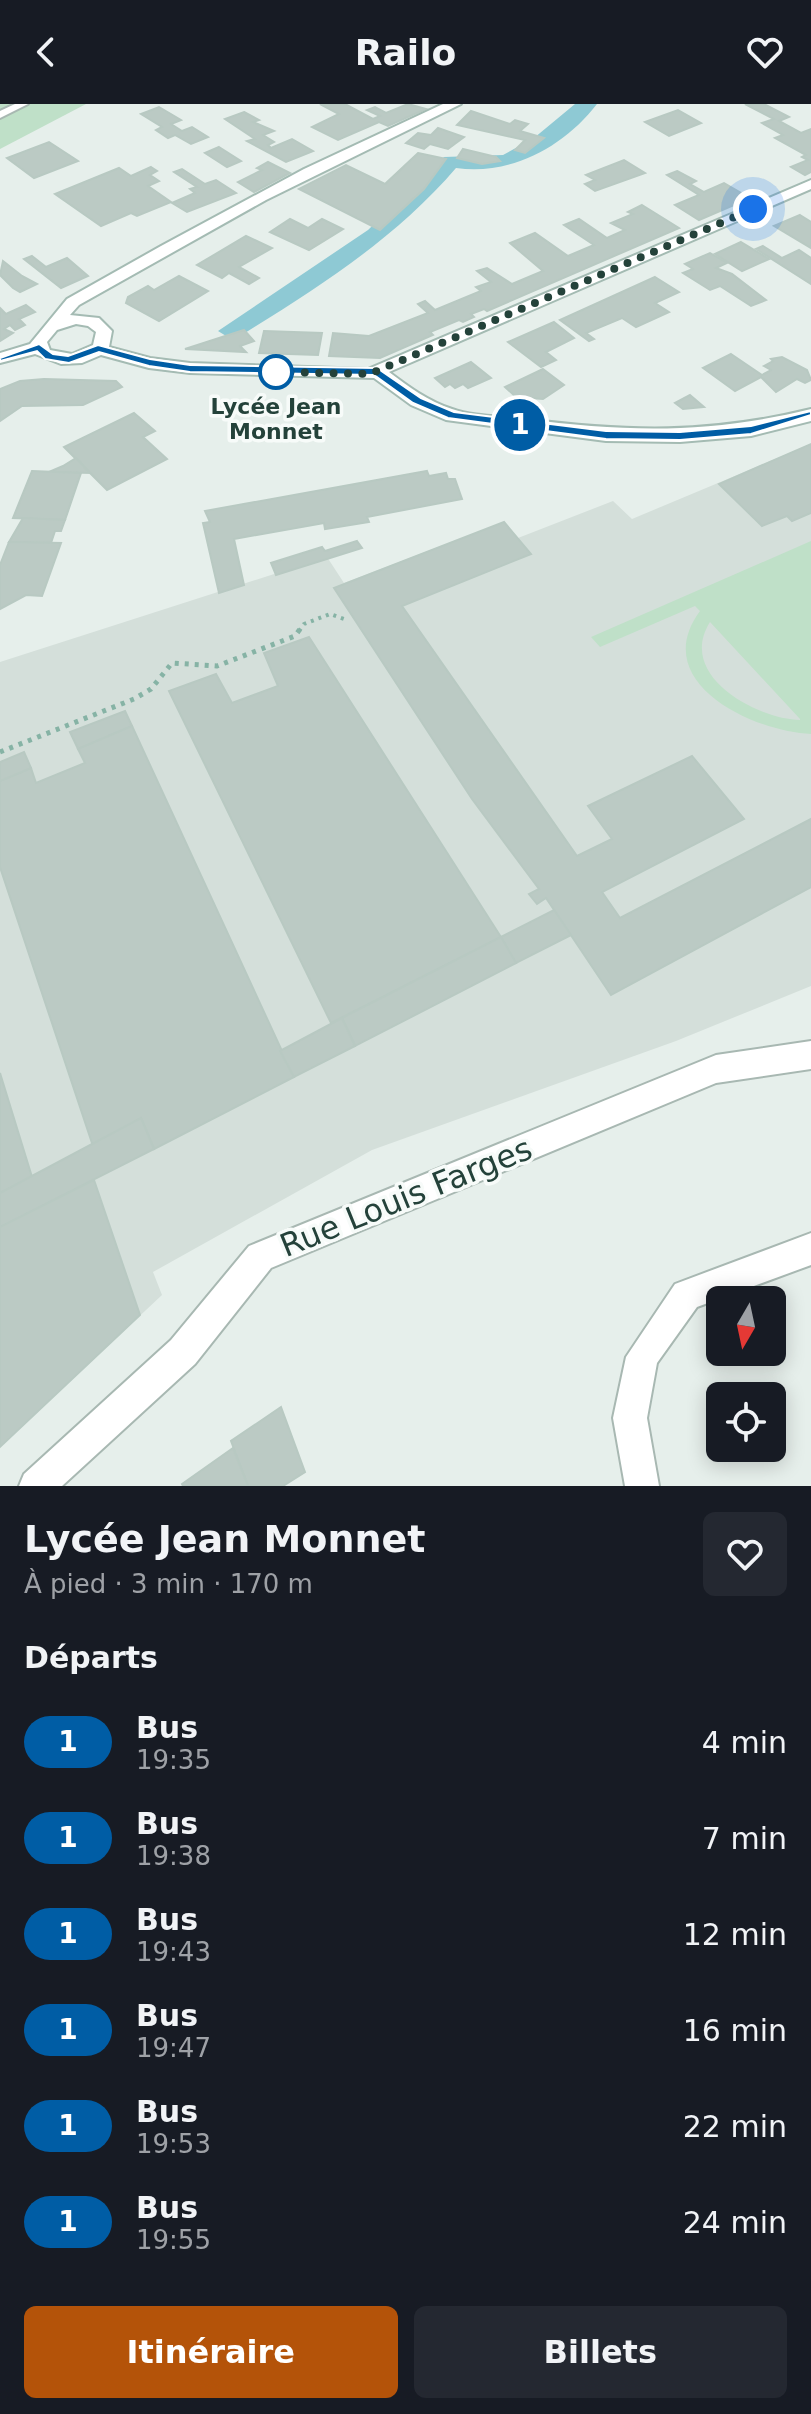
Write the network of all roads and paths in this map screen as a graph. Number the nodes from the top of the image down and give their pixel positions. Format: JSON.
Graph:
{"nodes":[{"id":1,"x":23,"y":104,"type":"edge"},
{"id":2,"x":454,"y":104,"type":"edge"},
{"id":3,"x":0,"y":115,"type":"edge"},
{"id":4,"x":811,"y":184,"type":"edge"},
{"id":5,"x":132,"y":271,"type":"junction"},
{"id":6,"x":84,"y":320,"type":"junction"},
{"id":7,"x":51,"y":326,"type":"junction"},
{"id":8,"x":39,"y":347,"type":"junction"},
{"id":9,"x":98,"y":349,"type":"junction"},
{"id":10,"x":0,"y":358,"type":"edge"},
{"id":11,"x":377,"y":372,"type":"junction"},
{"id":12,"x":811,"y":415,"type":"edge"},
{"id":13,"x":344,"y":619,"type":"dead end"},
{"id":14,"x":0,"y":752,"type":"edge"},
{"id":15,"x":811,"y":1055,"type":"edge"},
{"id":16,"x":811,"y":1249,"type":"edge"},
{"id":17,"x":36,"y":1486,"type":"edge"},
{"id":18,"x":642,"y":1486,"type":"edge"}],
"edges":[{"from":1,"to":3,"type":"lane"},
{"from":2,"to":5,"type":"main road"},
{"from":4,"to":11,"type":"main road"},
{"from":5,"to":6,"type":"main road"},
{"from":5,"to":7,"type":"main road"},
{"from":6,"to":7,"type":"main road"},
{"from":6,"to":9,"type":"main road"},
{"from":7,"to":8,"type":"main road"},
{"from":8,"to":9,"type":"main road"},
{"from":8,"to":10,"type":"main road"},
{"from":9,"to":11,"type":"main road"},
{"from":11,"to":12,"type":"main road"},
{"from":13,"to":14,"type":"path"},
{"from":15,"to":17,"type":"main road","name":"Rue Louis Farges"},
{"from":16,"to":18,"type":"main road"}]}
